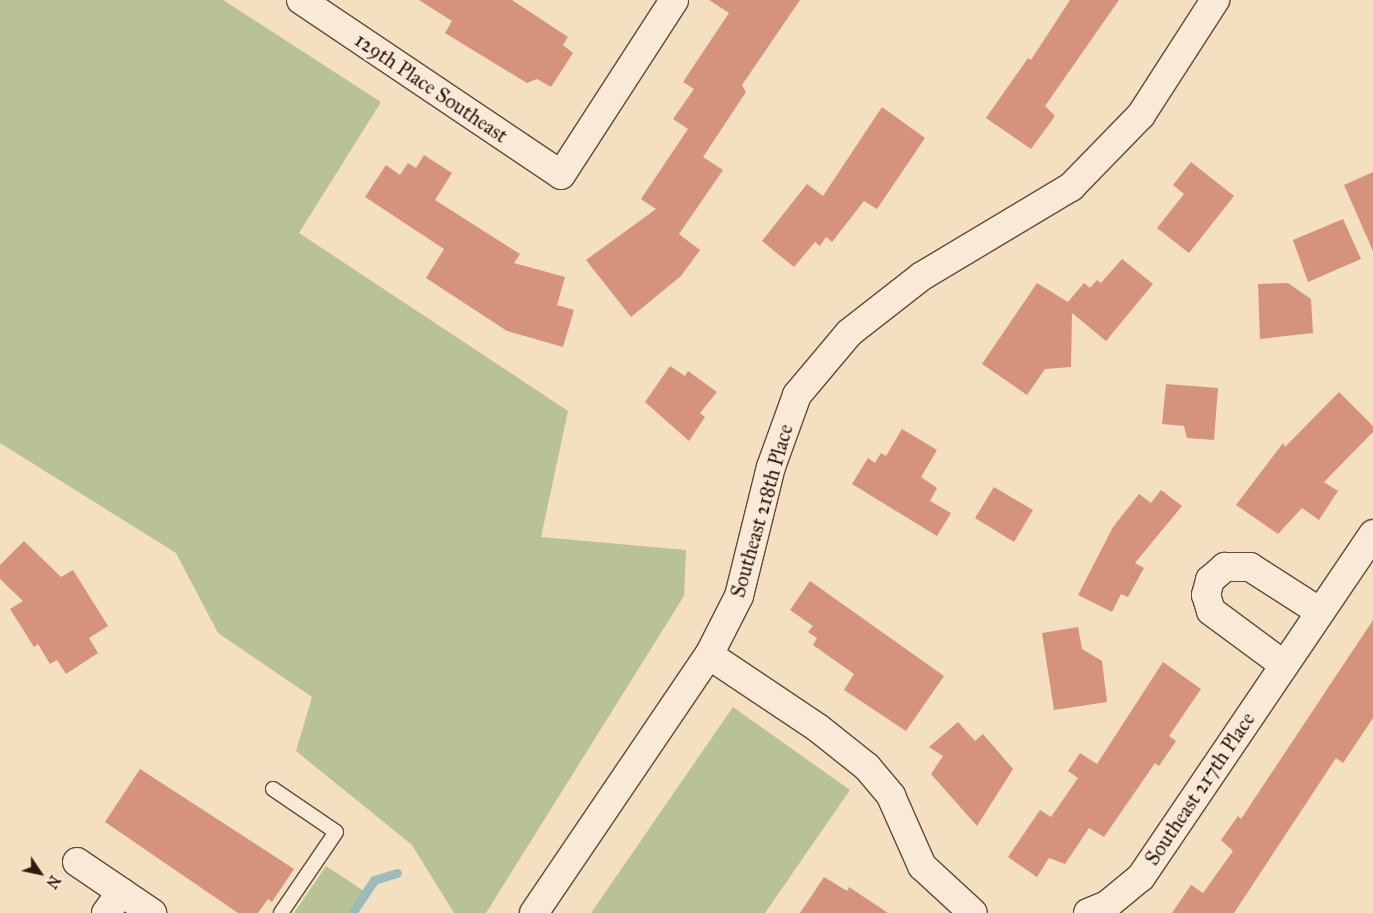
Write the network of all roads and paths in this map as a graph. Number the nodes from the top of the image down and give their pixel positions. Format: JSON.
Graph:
{"nodes":[{"id":1,"x":301,"y":0,"type":"edge"},
{"id":2,"x":674,"y":0,"type":"edge"},
{"id":3,"x":1215,"y":0,"type":"edge"},
{"id":4,"x":1373,"y":534,"type":"edge"},
{"id":5,"x":1320,"y":612,"type":"junction"},
{"id":6,"x":709,"y":656,"type":"junction"},
{"id":7,"x":1284,"y":665,"type":"junction"},
{"id":8,"x":273,"y":789,"type":"dead end"},
{"id":9,"x":77,"y":862,"type":"dead end"},
{"id":10,"x":114,"y":902,"type":"edge"},
{"id":11,"x":1098,"y":909,"type":"edge"},
{"id":12,"x":152,"y":913,"type":"edge"},
{"id":13,"x":280,"y":913,"type":"edge"},
{"id":14,"x":534,"y":913,"type":"edge"},
{"id":15,"x":973,"y":913,"type":"edge"}],
"edges":[{"from":1,"to":2,"type":"street","name":"129th Place Southeast"},
{"from":3,"to":6,"type":"street","name":"Southeast 218th Place"},
{"from":4,"to":5,"type":"street","name":"Southeast 217th Place"},
{"from":5,"to":7,"type":"street","name":"Southeast 217th Place"},
{"from":5,"to":7,"type":"street"},
{"from":6,"to":14,"type":"street","name":"Southeast 218th Place"},
{"from":6,"to":15,"type":"street"},
{"from":7,"to":11,"type":"street","name":"Southeast 217th Place"},
{"from":8,"to":13,"type":"lane"},
{"from":9,"to":10,"type":"street"},
{"from":10,"to":12,"type":"street"}]}
